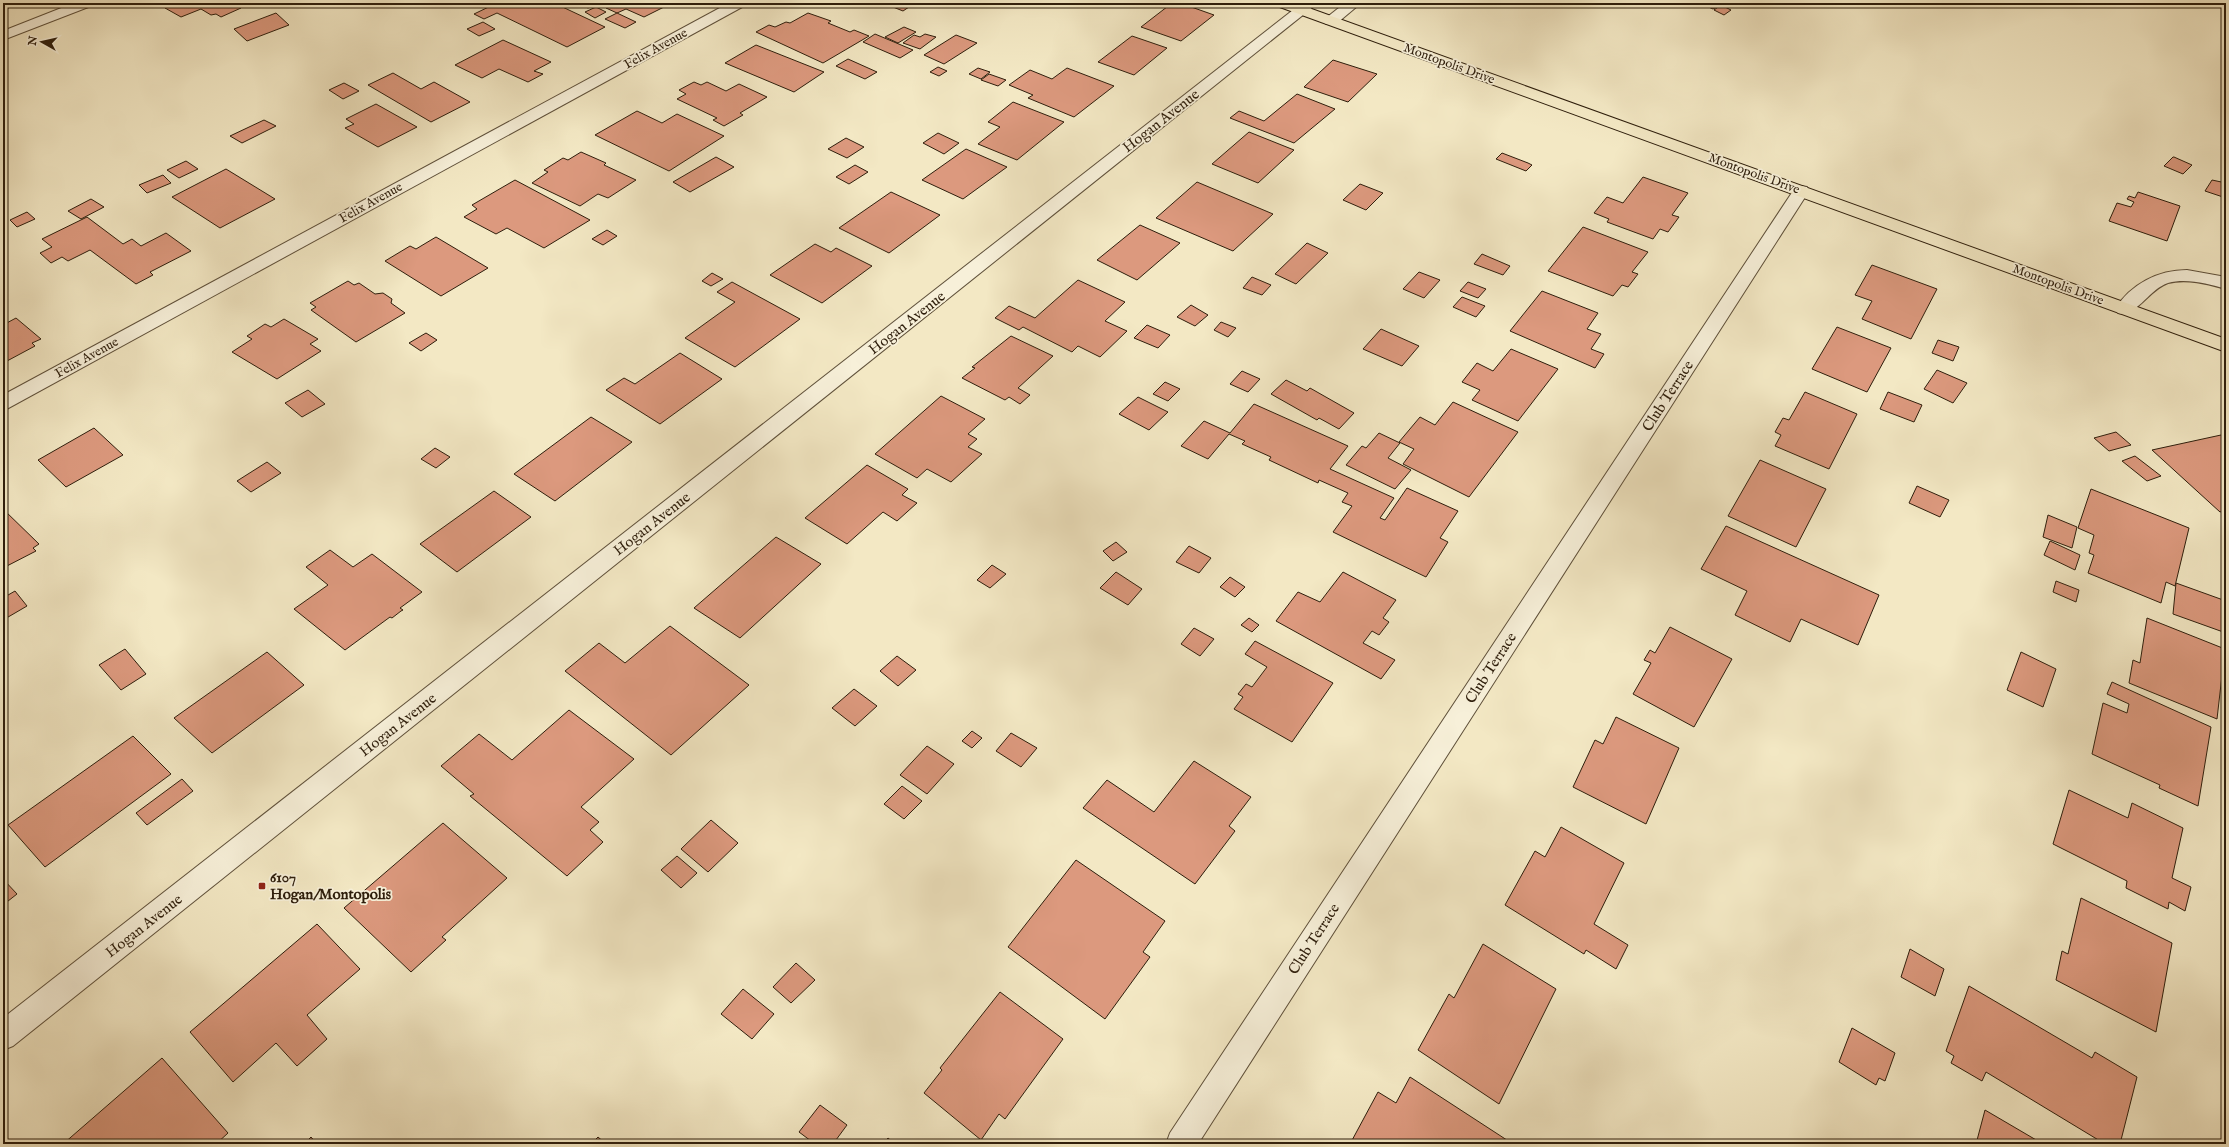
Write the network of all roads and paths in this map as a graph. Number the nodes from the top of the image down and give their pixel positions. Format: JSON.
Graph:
{"nodes":[{"id":1,"x":86,"y":3,"type":"edge"},
{"id":2,"x":739,"y":3,"type":"edge"},
{"id":3,"x":1282,"y":3,"type":"edge"},
{"id":4,"x":1354,"y":3,"type":"edge"},
{"id":5,"x":1306,"y":7,"type":"edge"},
{"id":6,"x":1331,"y":21,"type":"junction"},
{"id":7,"x":3,"y":36,"type":"edge"},
{"id":8,"x":1801,"y":191,"type":"junction"},
{"id":9,"x":2226,"y":284,"type":"edge"},
{"id":10,"x":2124,"y":309,"type":"junction"},
{"id":11,"x":2226,"y":346,"type":"edge"},
{"id":12,"x":3,"y":404,"type":"edge"},
{"id":13,"x":3,"y":1036,"type":"edge"},
{"id":14,"x":1181,"y":1144,"type":"edge"}],
"edges":[{"from":1,"to":7,"type":"street"},
{"from":2,"to":12,"type":"street","name":"Felix Avenue"},
{"from":3,"to":5,"type":"main road","name":"Montopolis Drive"},
{"from":4,"to":6,"type":"street"},
{"from":5,"to":6,"type":"main road","name":"Montopolis Drive"},
{"from":5,"to":13,"type":"street","name":"Hogan Avenue"},
{"from":6,"to":8,"type":"main road","name":"Montopolis Drive"},
{"from":8,"to":10,"type":"main road","name":"Montopolis Drive"},
{"from":8,"to":14,"type":"street","name":"Club Terrace"},
{"from":9,"to":10,"type":"street"},
{"from":10,"to":11,"type":"main road","name":"Montopolis Drive"}]}
